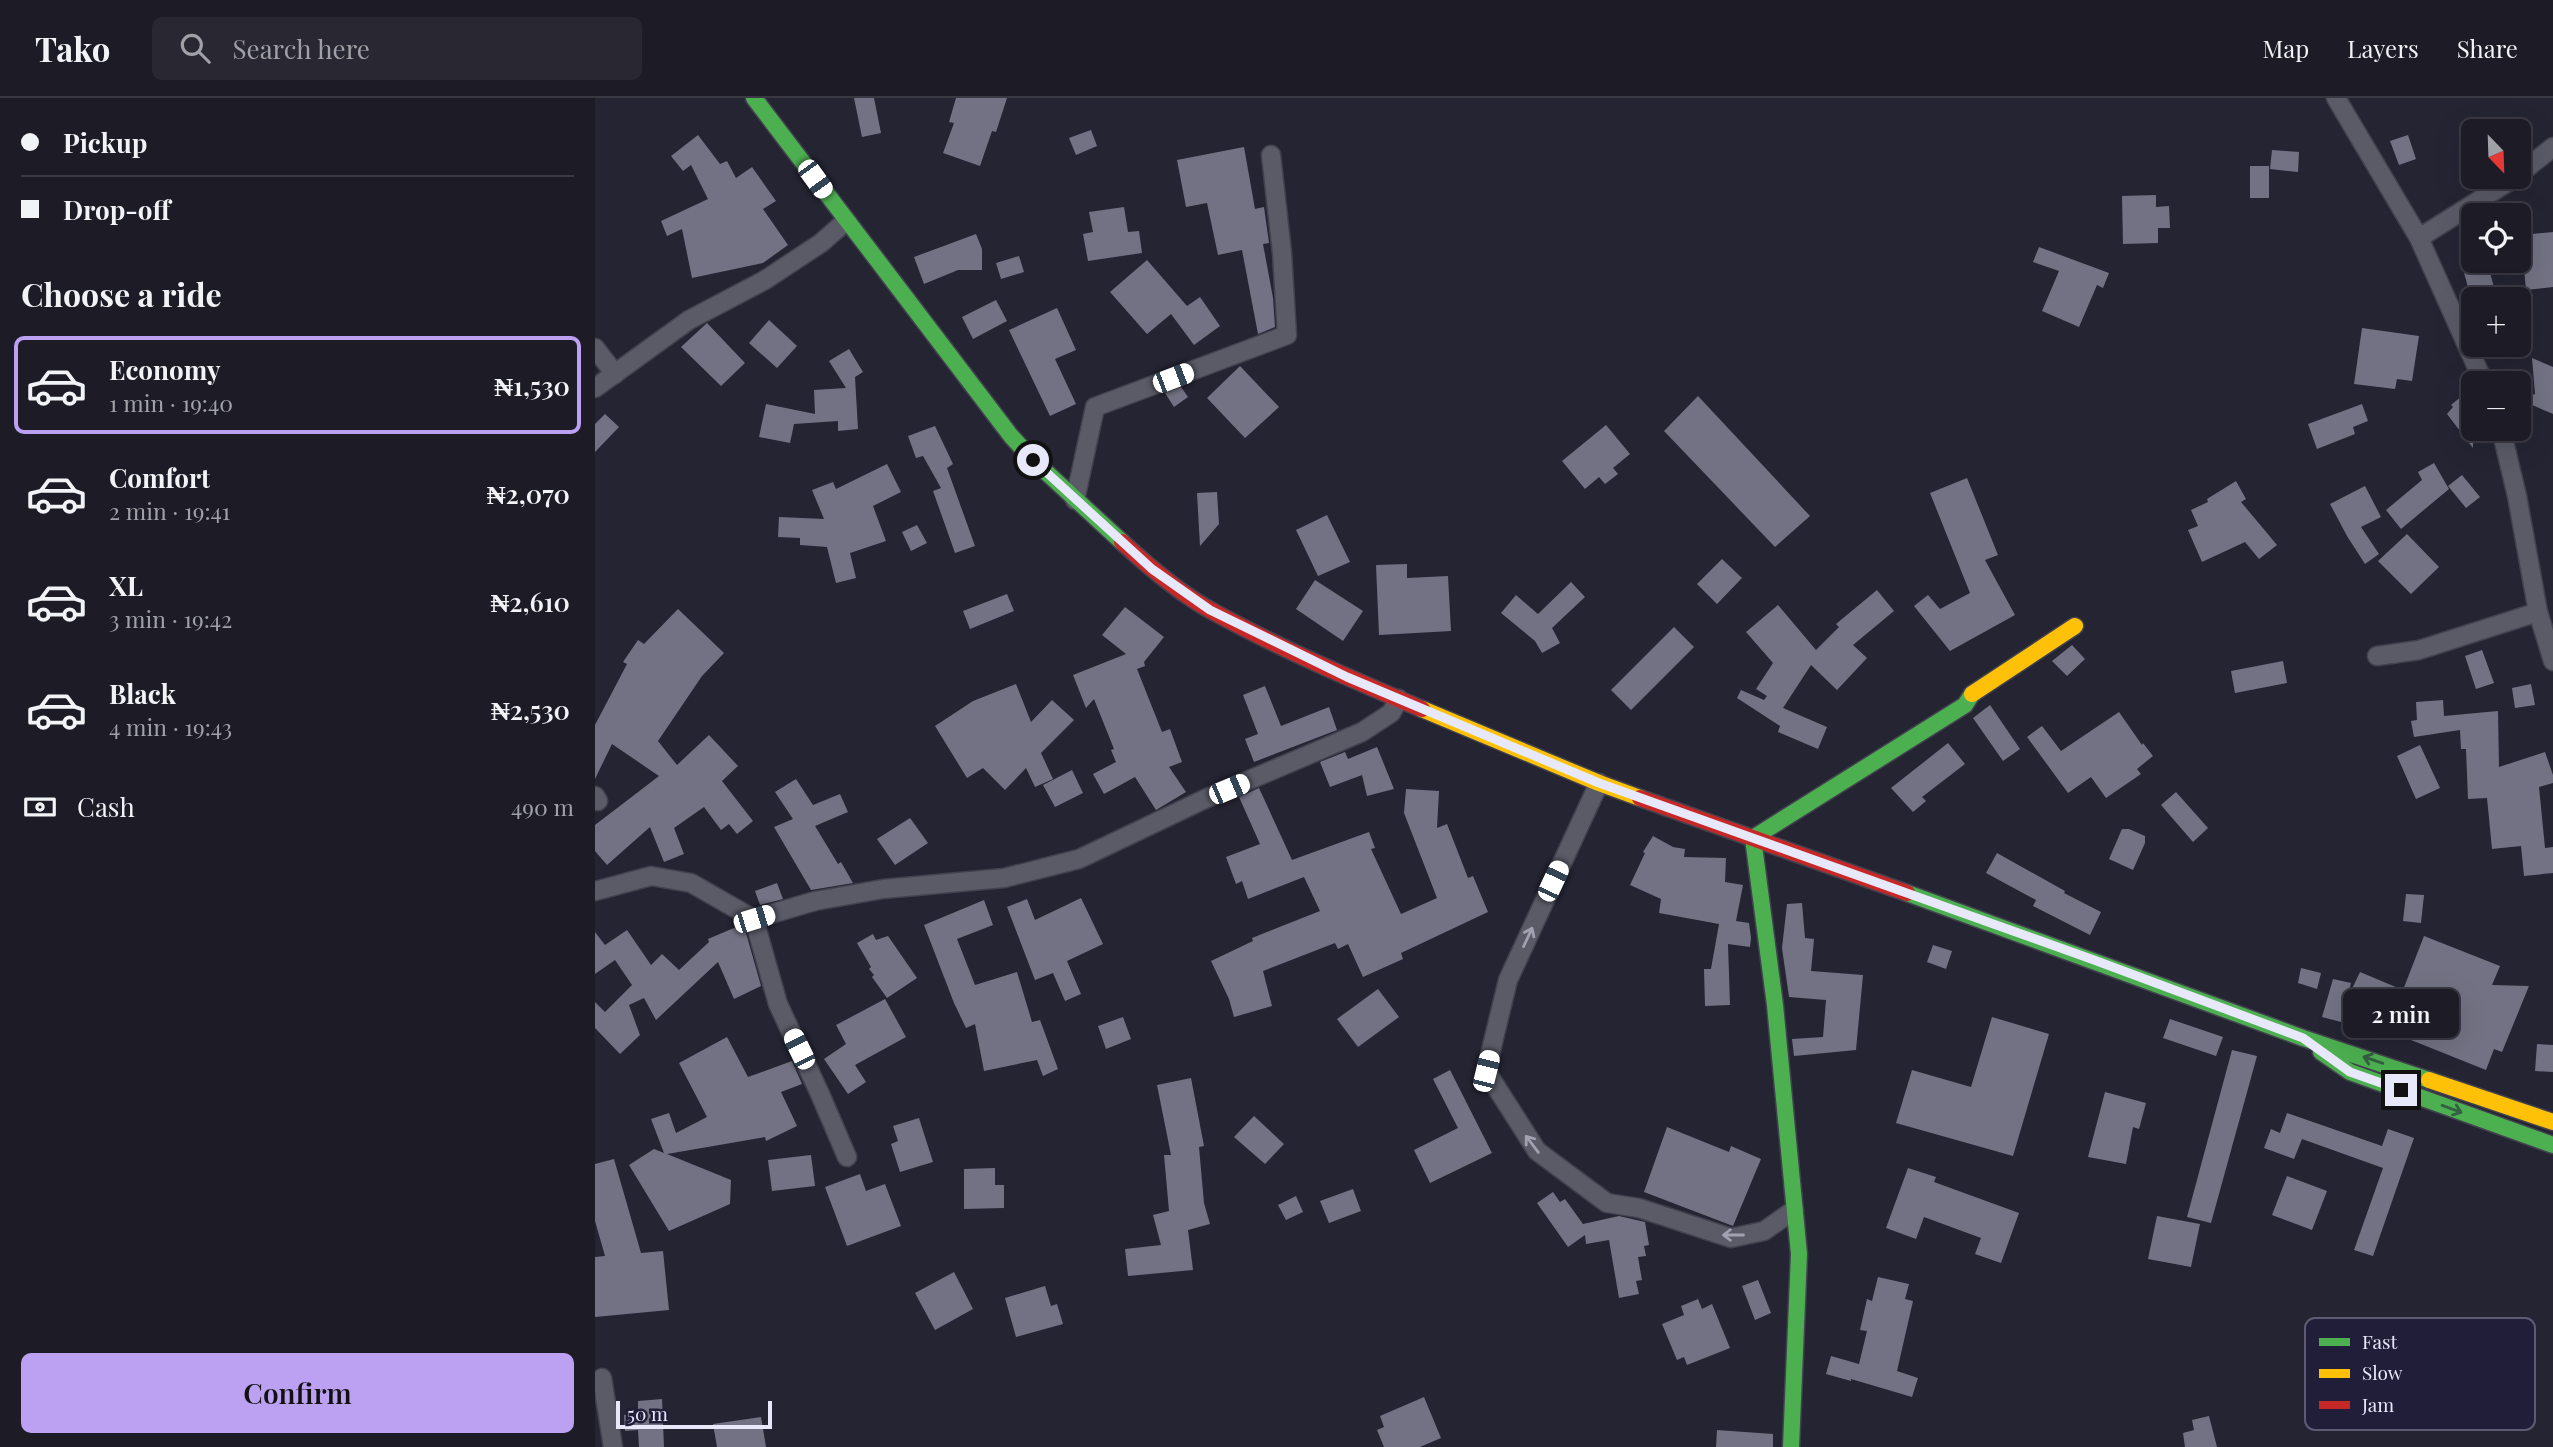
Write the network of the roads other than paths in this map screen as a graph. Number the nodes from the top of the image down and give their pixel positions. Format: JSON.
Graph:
{"nodes":[{"id":1,"x":754,"y":98,"type":"edge"},
{"id":2,"x":2336,"y":98,"type":"edge"},
{"id":3,"x":2553,"y":147,"type":"edge"},
{"id":4,"x":1271,"y":155,"type":"dead end"},
{"id":5,"x":2531,"y":165,"type":"edge"},
{"id":6,"x":2496,"y":189,"type":"edge"},
{"id":7,"x":846,"y":221,"type":"junction"},
{"id":8,"x":2419,"y":238,"type":"junction"},
{"id":9,"x":595,"y":348,"type":"edge"},
{"id":10,"x":2479,"y":371,"type":"edge"},
{"id":11,"x":615,"y":374,"type":"junction"},
{"id":12,"x":595,"y":388,"type":"edge"},
{"id":13,"x":2504,"y":441,"type":"edge"},
{"id":14,"x":1075,"y":500,"type":"junction"},
{"id":15,"x":2538,"y":612,"type":"junction"},
{"id":16,"x":2075,"y":626,"type":"dead end"},
{"id":17,"x":2377,"y":656,"type":"dead end"},
{"id":18,"x":2553,"y":661,"type":"edge"},
{"id":19,"x":1399,"y":699,"type":"junction"},
{"id":20,"x":1599,"y":783,"type":"junction"},
{"id":21,"x":1753,"y":838,"type":"junction"},
{"id":22,"x":595,"y":891,"type":"edge"},
{"id":23,"x":754,"y":919,"type":"junction"},
{"id":24,"x":2303,"y":1038,"type":"junction"},
{"id":25,"x":2553,"y":1122,"type":"edge"},
{"id":26,"x":2553,"y":1145,"type":"edge"},
{"id":27,"x":847,"y":1157,"type":"dead end"},
{"id":28,"x":1794,"y":1210,"type":"junction"},
{"id":29,"x":602,"y":1378,"type":"dead end"},
{"id":30,"x":613,"y":1447,"type":"edge"},
{"id":31,"x":1791,"y":1447,"type":"edge"}],
"edges":[{"from":1,"to":7,"type":"main road"},
{"from":2,"to":8,"type":"street"},
{"from":3,"to":5,"type":"street"},
{"from":4,"to":14,"type":"street"},
{"from":6,"to":8,"type":"street"},
{"from":7,"to":11,"type":"street"},
{"from":7,"to":14,"type":"main road"},
{"from":8,"to":10,"type":"street"},
{"from":9,"to":11,"type":"street"},
{"from":11,"to":12,"type":"street"},
{"from":13,"to":15,"type":"street"},
{"from":14,"to":19,"type":"main road"},
{"from":15,"to":17,"type":"street"},
{"from":15,"to":18,"type":"street"},
{"from":16,"to":21,"type":"main road"},
{"from":19,"to":20,"type":"main road"},
{"from":19,"to":23,"type":"street"},
{"from":20,"to":21,"type":"main road"},
{"from":28,"to":20,"type":"street","one_way":true},
{"from":21,"to":24,"type":"main road"},
{"from":21,"to":28,"type":"main road"},
{"from":22,"to":23,"type":"street"},
{"from":23,"to":27,"type":"street"},
{"from":25,"to":24,"type":"main road","one_way":true},
{"from":24,"to":26,"type":"main road","one_way":true},
{"from":28,"to":31,"type":"main road"},
{"from":29,"to":30,"type":"street"}]}
